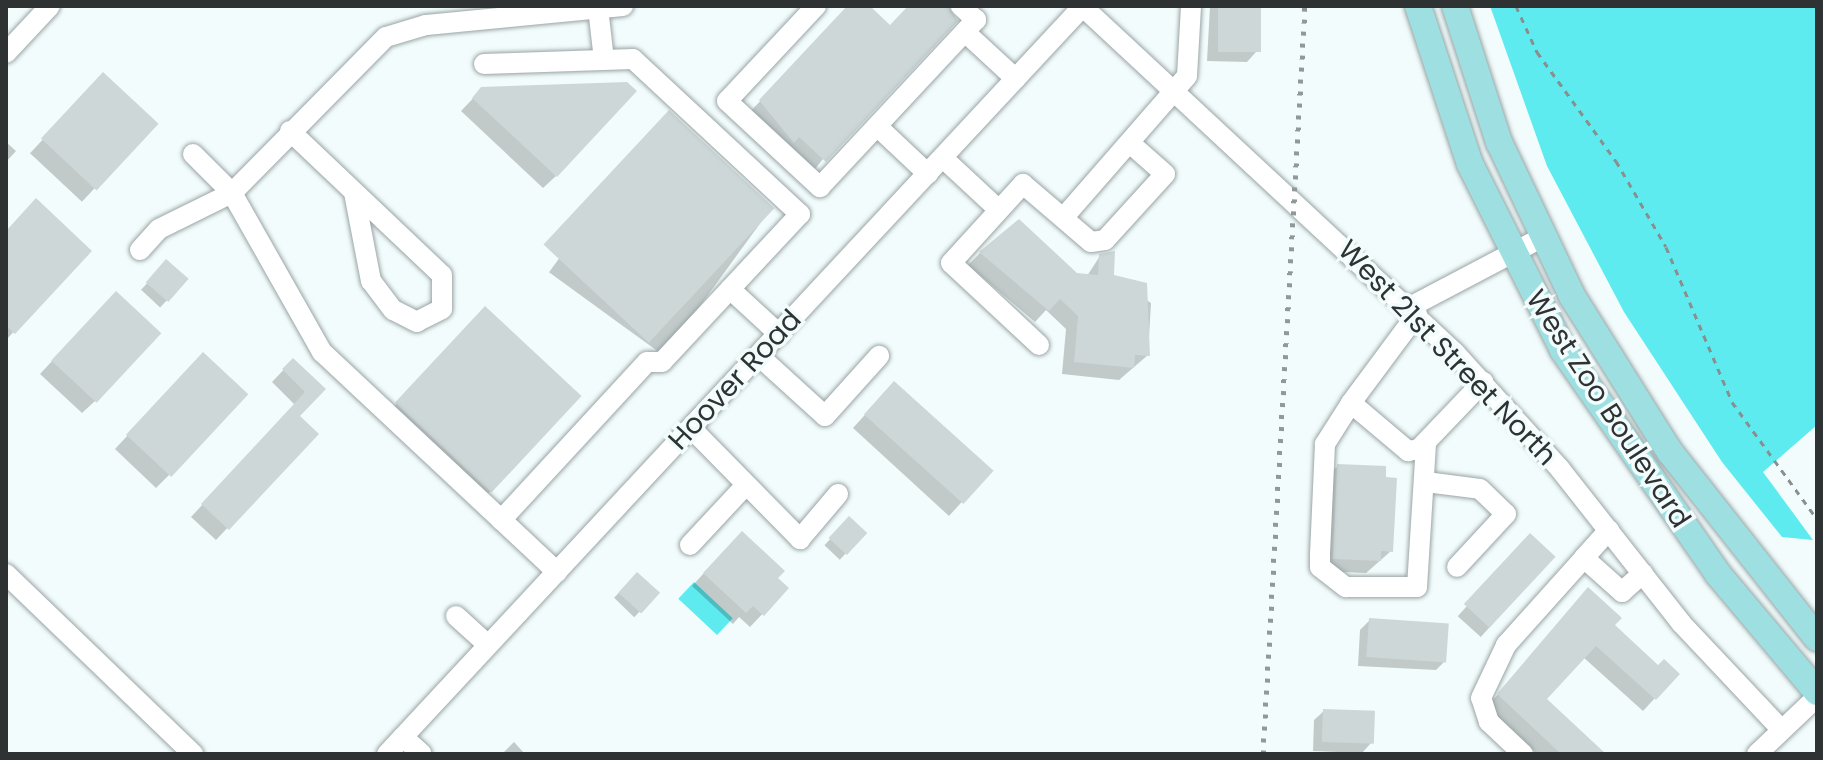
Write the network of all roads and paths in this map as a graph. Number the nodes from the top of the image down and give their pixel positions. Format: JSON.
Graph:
{"nodes":[{"id":1,"x":50,"y":6,"type":"edge"},
{"id":2,"x":623,"y":6,"type":"edge"},
{"id":3,"x":816,"y":6,"type":"edge"},
{"id":4,"x":961,"y":6,"type":"edge"},
{"id":5,"x":1082,"y":6,"type":"edge"},
{"id":6,"x":1191,"y":6,"type":"edge"},
{"id":7,"x":1418,"y":6,"type":"edge"},
{"id":8,"x":1455,"y":6,"type":"edge"},
{"id":9,"x":1516,"y":6,"type":"edge"},
{"id":10,"x":598,"y":8,"type":"junction"},
{"id":11,"x":965,"y":32,"type":"junction"},
{"id":12,"x":6,"y":53,"type":"edge"},
{"id":13,"x":604,"y":60,"type":"junction"},
{"id":14,"x":484,"y":64,"type":"dead end"},
{"id":15,"x":1016,"y":79,"type":"junction"},
{"id":16,"x":1173,"y":91,"type":"junction"},
{"id":17,"x":877,"y":126,"type":"junction"},
{"id":18,"x":290,"y":131,"type":"junction"},
{"id":19,"x":1131,"y":144,"type":"junction"},
{"id":20,"x":193,"y":154,"type":"dead end"},
{"id":21,"x":943,"y":158,"type":"junction"},
{"id":22,"x":928,"y":174,"type":"junction"},
{"id":23,"x":232,"y":193,"type":"junction"},
{"id":24,"x":354,"y":193,"type":"junction"},
{"id":25,"x":999,"y":210,"type":"junction"},
{"id":26,"x":1064,"y":217,"type":"junction"},
{"id":27,"x":1541,"y":238,"type":"junction"},
{"id":28,"x":140,"y":250,"type":"dead end"},
{"id":29,"x":1510,"y":254,"type":"junction"},
{"id":30,"x":730,"y":289,"type":"junction"},
{"id":31,"x":1414,"y":311,"type":"junction"},
{"id":32,"x":779,"y":334,"type":"junction"},
{"id":33,"x":1039,"y":345,"type":"dead end"},
{"id":34,"x":759,"y":356,"type":"junction"},
{"id":35,"x":879,"y":356,"type":"dead end"},
{"id":36,"x":1483,"y":382,"type":"junction"},
{"id":37,"x":1351,"y":403,"type":"junction"},
{"id":38,"x":691,"y":428,"type":"junction"},
{"id":39,"x":1426,"y":443,"type":"junction"},
{"id":40,"x":1426,"y":482,"type":"junction"},
{"id":41,"x":746,"y":485,"type":"junction"},
{"id":42,"x":838,"y":494,"type":"dead end"},
{"id":43,"x":1817,"y":519,"type":"edge"},
{"id":44,"x":501,"y":520,"type":"junction"},
{"id":45,"x":1609,"y":530,"type":"junction"},
{"id":46,"x":690,"y":545,"type":"dead end"},
{"id":47,"x":1584,"y":558,"type":"junction"},
{"id":48,"x":1457,"y":567,"type":"dead end"},
{"id":49,"x":557,"y":572,"type":"junction"},
{"id":50,"x":1643,"y":573,"type":"junction"},
{"id":51,"x":6,"y":574,"type":"edge"},
{"id":52,"x":456,"y":616,"type":"dead end"},
{"id":53,"x":1817,"y":638,"type":"edge"},
{"id":54,"x":488,"y":645,"type":"junction"},
{"id":55,"x":1817,"y":695,"type":"edge"},
{"id":56,"x":1781,"y":729,"type":"junction"},
{"id":57,"x":403,"y":737,"type":"junction"},
{"id":58,"x":193,"y":754,"type":"edge"},
{"id":59,"x":387,"y":754,"type":"edge"},
{"id":60,"x":422,"y":754,"type":"edge"},
{"id":61,"x":1523,"y":754,"type":"edge"},
{"id":62,"x":1757,"y":754,"type":"edge"}],
"edges":[{"from":1,"to":12,"type":"street"},
{"from":2,"to":10,"type":"street"},
{"from":3,"to":17,"type":"street"},
{"from":4,"to":11,"type":"street"},
{"from":5,"to":15,"type":"street","name":"Hoover Road"},
{"from":5,"to":16,"type":"street","name":"West 21st Street North"},
{"from":6,"to":16,"type":"street"},
{"from":7,"to":29,"type":"main road","name":"West Zoo Boulevard"},
{"from":8,"to":27,"type":"main road","name":"West Zoo Boulevard"},
{"from":9,"to":43,"type":"path"},
{"from":10,"to":13,"type":"street"},
{"from":10,"to":18,"type":"street"},
{"from":11,"to":15,"type":"street"},
{"from":11,"to":17,"type":"street"},
{"from":13,"to":14,"type":"street"},
{"from":13,"to":30,"type":"street"},
{"from":15,"to":21,"type":"street","name":"Hoover Road"},
{"from":16,"to":19,"type":"street"},
{"from":16,"to":31,"type":"street","name":"West 21st Street North"},
{"from":17,"to":22,"type":"street"},
{"from":18,"to":23,"type":"street"},
{"from":18,"to":24,"type":"street"},
{"from":19,"to":26,"type":"street"},
{"from":19,"to":26,"type":"street"},
{"from":20,"to":23,"type":"street"},
{"from":21,"to":22,"type":"street","name":"Hoover Road"},
{"from":21,"to":25,"type":"street"},
{"from":22,"to":32,"type":"street","name":"Hoover Road"},
{"from":23,"to":28,"type":"street"},
{"from":23,"to":44,"type":"street"},
{"from":24,"to":24,"type":"street"},
{"from":25,"to":26,"type":"street"},
{"from":25,"to":33,"type":"street"},
{"from":27,"to":29,"type":"street"},
{"from":27,"to":53,"type":"main road","name":"West Zoo Boulevard"},
{"from":29,"to":31,"type":"street"},
{"from":29,"to":55,"type":"main road","name":"West Zoo Boulevard"},
{"from":30,"to":32,"type":"street"},
{"from":30,"to":44,"type":"street"},
{"from":31,"to":36,"type":"street","name":"West 21st Street North"},
{"from":31,"to":37,"type":"street"},
{"from":32,"to":34,"type":"street","name":"Hoover Road"},
{"from":34,"to":35,"type":"street"},
{"from":34,"to":38,"type":"street","name":"Hoover Road"},
{"from":36,"to":39,"type":"street"},
{"from":36,"to":45,"type":"street","name":"West 21st Street North"},
{"from":37,"to":39,"type":"street"},
{"from":37,"to":40,"type":"street"},
{"from":38,"to":41,"type":"street"},
{"from":38,"to":49,"type":"street","name":"Hoover Road"},
{"from":39,"to":40,"type":"street"},
{"from":40,"to":48,"type":"street"},
{"from":41,"to":42,"type":"street"},
{"from":41,"to":46,"type":"street"},
{"from":44,"to":49,"type":"street"},
{"from":45,"to":47,"type":"street"},
{"from":45,"to":50,"type":"street","name":"West 21st Street North"},
{"from":47,"to":50,"type":"street"},
{"from":47,"to":61,"type":"street"},
{"from":49,"to":54,"type":"street","name":"Hoover Road"},
{"from":50,"to":56,"type":"street","name":"West 21st Street North"},
{"from":51,"to":58,"type":"street"},
{"from":52,"to":54,"type":"street"},
{"from":54,"to":57,"type":"street","name":"Hoover Road"},
{"from":55,"to":56,"type":"street"},
{"from":56,"to":62,"type":"street"},
{"from":57,"to":59,"type":"street","name":"Hoover Road"},
{"from":57,"to":60,"type":"street"}]}
